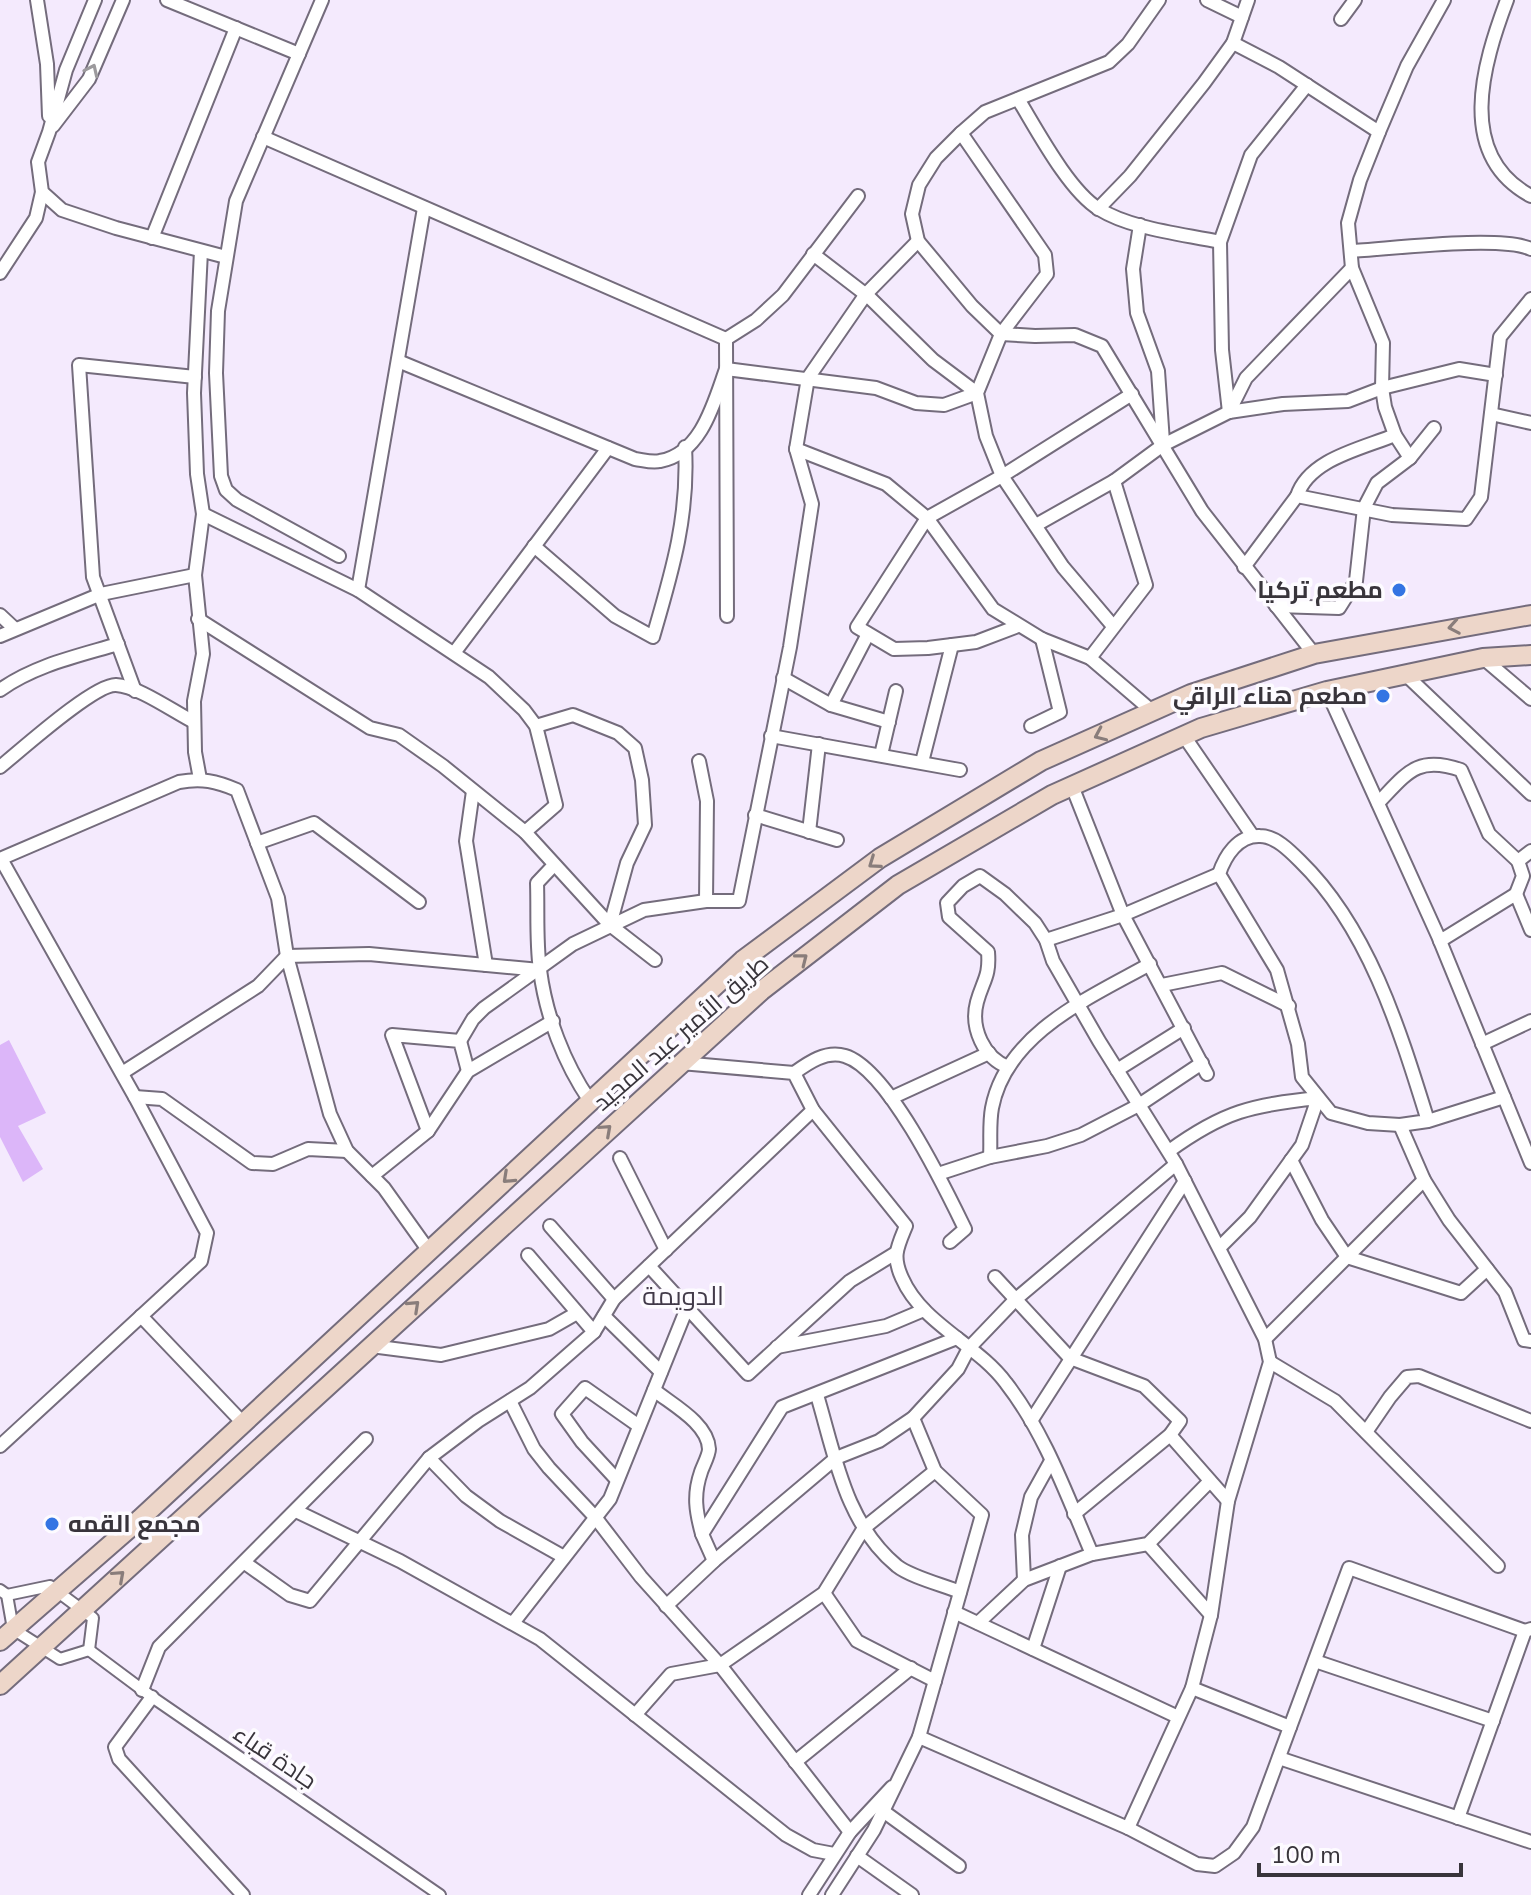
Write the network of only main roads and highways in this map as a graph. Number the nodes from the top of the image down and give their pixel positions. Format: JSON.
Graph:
{"nodes":[{"id":1,"x":1531,"y":615,"type":"edge"},
{"id":2,"x":1531,"y":655,"type":"edge"},
{"id":3,"x":301,"y":1370,"type":"junction"},
{"id":4,"x":320,"y":1392,"type":"junction"},
{"id":5,"x":7,"y":1635,"type":"edge"},
{"id":6,"x":0,"y":1685,"type":"edge"}],
"edges":[{"from":1,"to":3,"type":"main road","name":"طريق الأمير عبد المجيد","one_way":true},
{"from":4,"to":2,"type":"main road","name":"طريق الأمير عبد المجيد","one_way":true},
{"from":3,"to":4,"type":"main road"},
{"from":3,"to":5,"type":"main road","name":"طريق الأمير عبد المجيد"},
{"from":6,"to":4,"type":"main road","name":"طريق الأمير عبد المجيد","one_way":true}]}
